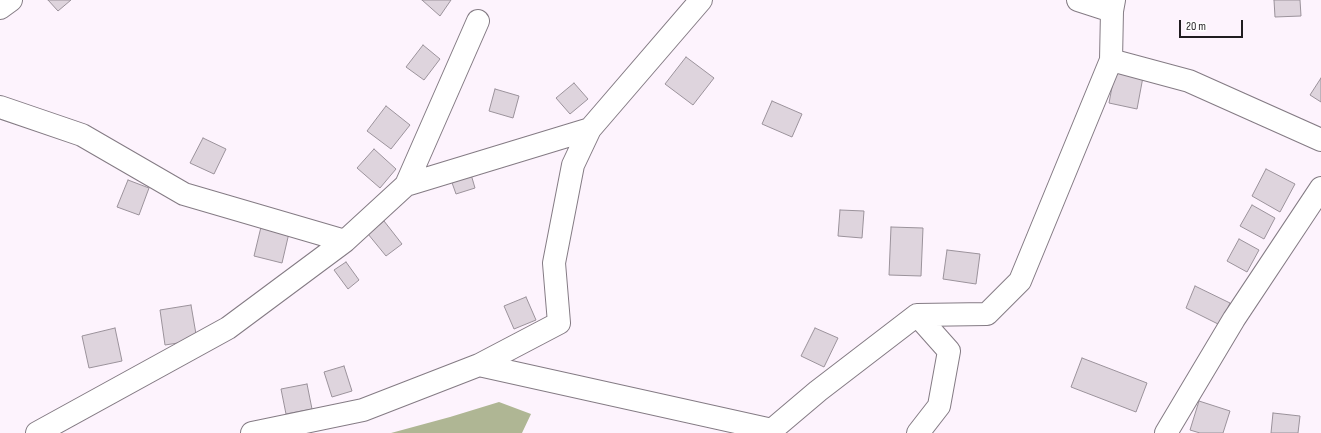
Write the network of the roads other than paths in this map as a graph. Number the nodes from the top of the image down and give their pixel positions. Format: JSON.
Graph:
{"nodes":[{"id":1,"x":11,"y":0,"type":"edge"},
{"id":2,"x":700,"y":0,"type":"edge"},
{"id":3,"x":1078,"y":0,"type":"edge"},
{"id":4,"x":1113,"y":5,"type":"edge"},
{"id":5,"x":0,"y":8,"type":"edge"},
{"id":6,"x":478,"y":21,"type":"dead end"},
{"id":7,"x":1111,"y":60,"type":"junction"},
{"id":8,"x":0,"y":107,"type":"edge"},
{"id":9,"x":590,"y":129,"type":"junction"},
{"id":10,"x":1321,"y":140,"type":"edge"},
{"id":11,"x":406,"y":185,"type":"junction"},
{"id":12,"x":1321,"y":188,"type":"edge"},
{"id":13,"x":346,"y":241,"type":"junction"},
{"id":14,"x":917,"y":315,"type":"junction"},
{"id":15,"x":479,"y":365,"type":"junction"},
{"id":16,"x":773,"y":432,"type":"edge"},
{"id":17,"x":37,"y":433,"type":"edge"},
{"id":18,"x":252,"y":433,"type":"edge"},
{"id":19,"x":918,"y":433,"type":"edge"},
{"id":20,"x":1166,"y":433,"type":"edge"}],
"edges":[{"from":1,"to":5,"type":"street"},
{"from":2,"to":9,"type":"street"},
{"from":3,"to":4,"type":"street"},
{"from":4,"to":7,"type":"street"},
{"from":6,"to":11,"type":"street"},
{"from":7,"to":10,"type":"street"},
{"from":7,"to":14,"type":"street"},
{"from":8,"to":13,"type":"street"},
{"from":9,"to":11,"type":"street"},
{"from":9,"to":15,"type":"street"},
{"from":11,"to":13,"type":"street"},
{"from":12,"to":20,"type":"street"},
{"from":13,"to":17,"type":"street"},
{"from":14,"to":16,"type":"street"},
{"from":14,"to":19,"type":"street"},
{"from":15,"to":16,"type":"street"},
{"from":15,"to":18,"type":"street"}]}
